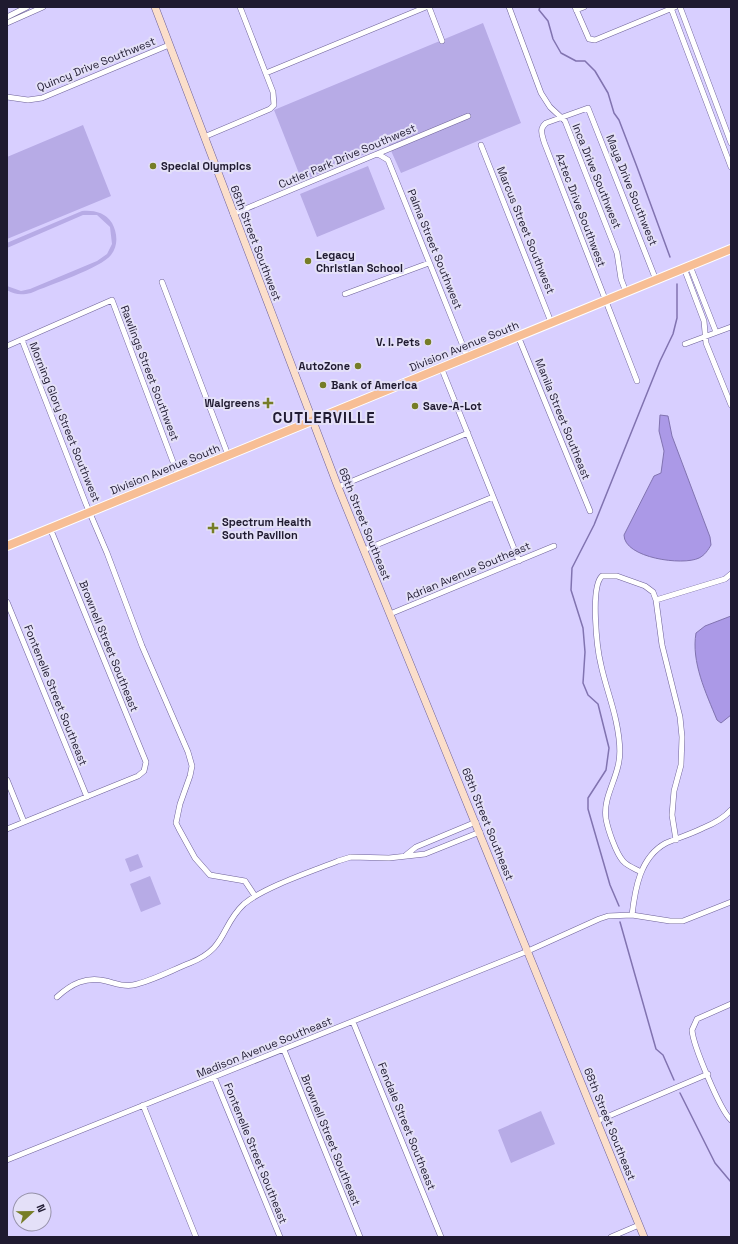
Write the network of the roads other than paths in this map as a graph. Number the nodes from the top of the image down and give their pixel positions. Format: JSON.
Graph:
{"nodes":[{"id":1,"x":26,"y":7,"type":"edge"},
{"id":2,"x":43,"y":7,"type":"edge"},
{"id":3,"x":155,"y":7,"type":"edge"},
{"id":4,"x":240,"y":7,"type":"edge"},
{"id":5,"x":427,"y":7,"type":"edge"},
{"id":6,"x":509,"y":7,"type":"edge"},
{"id":7,"x":584,"y":7,"type":"edge"},
{"id":8,"x":656,"y":7,"type":"edge"},
{"id":9,"x":680,"y":7,"type":"edge"},
{"id":10,"x":673,"y":8,"type":"edge"},
{"id":11,"x":576,"y":9,"type":"edge"},
{"id":12,"x":659,"y":13,"type":"junction"},
{"id":13,"x":7,"y":17,"type":"edge"},
{"id":14,"x":7,"y":23,"type":"edge"},
{"id":15,"x":442,"y":40,"type":"dead end"},
{"id":16,"x":169,"y":45,"type":"junction"},
{"id":17,"x":266,"y":73,"type":"junction"},
{"id":18,"x":7,"y":97,"type":"edge"},
{"id":19,"x":468,"y":116,"type":"dead end"},
{"id":20,"x":562,"y":117,"type":"junction"},
{"id":21,"x":204,"y":137,"type":"junction"},
{"id":22,"x":731,"y":143,"type":"edge"},
{"id":23,"x":481,"y":145,"type":"dead end"},
{"id":24,"x":378,"y":154,"type":"junction"},
{"id":25,"x":731,"y":167,"type":"edge"},
{"id":26,"x":233,"y":214,"type":"junction"},
{"id":27,"x":731,"y":249,"type":"edge"},
{"id":28,"x":430,"y":263,"type":"junction"},
{"id":29,"x":687,"y":267,"type":"junction"},
{"id":30,"x":656,"y":280,"type":"junction"},
{"id":31,"x":162,"y":282,"type":"dead end"},
{"id":32,"x":626,"y":292,"type":"junction"},
{"id":33,"x":345,"y":294,"type":"dead end"},
{"id":34,"x":605,"y":300,"type":"junction"},
{"id":35,"x":551,"y":322,"type":"junction"},
{"id":36,"x":731,"y":327,"type":"edge"},
{"id":37,"x":716,"y":332,"type":"junction"},
{"id":38,"x":518,"y":336,"type":"junction"},
{"id":39,"x":705,"y":336,"type":"junction"},
{"id":40,"x":22,"y":340,"type":"junction"},
{"id":41,"x":685,"y":344,"type":"dead end"},
{"id":42,"x":7,"y":346,"type":"edge"},
{"id":43,"x":467,"y":356,"type":"junction"},
{"id":44,"x":441,"y":367,"type":"junction"},
{"id":45,"x":637,"y":381,"type":"dead end"},
{"id":46,"x":731,"y":405,"type":"edge"},
{"id":47,"x":311,"y":420,"type":"junction"},
{"id":48,"x":468,"y":433,"type":"junction"},
{"id":49,"x":228,"y":455,"type":"junction"},
{"id":50,"x":178,"y":475,"type":"junction"},
{"id":51,"x":338,"y":487,"type":"junction"},
{"id":52,"x":493,"y":497,"type":"junction"},
{"id":53,"x":590,"y":510,"type":"dead end"},
{"id":54,"x":89,"y":511,"type":"junction"},
{"id":55,"x":50,"y":528,"type":"junction"},
{"id":56,"x":7,"y":546,"type":"edge"},
{"id":57,"x":554,"y":546,"type":"dead end"},
{"id":58,"x":364,"y":550,"type":"junction"},
{"id":59,"x":519,"y":560,"type":"junction"},
{"id":60,"x":731,"y":574,"type":"edge"},
{"id":61,"x":656,"y":600,"type":"junction"},
{"id":62,"x":7,"y":602,"type":"edge"},
{"id":63,"x":390,"y":614,"type":"junction"},
{"id":64,"x":7,"y":780,"type":"edge"},
{"id":65,"x":87,"y":797,"type":"junction"},
{"id":66,"x":731,"y":810,"type":"edge"},
{"id":67,"x":24,"y":822,"type":"junction"},
{"id":68,"x":476,"y":822,"type":"junction"},
{"id":69,"x":7,"y":829,"type":"edge"},
{"id":70,"x":480,"y":832,"type":"junction"},
{"id":71,"x":676,"y":840,"type":"junction"},
{"id":72,"x":406,"y":855,"type":"junction"},
{"id":73,"x":641,"y":872,"type":"junction"},
{"id":74,"x":255,"y":896,"type":"junction"},
{"id":75,"x":731,"y":902,"type":"edge"},
{"id":76,"x":632,"y":915,"type":"junction"},
{"id":77,"x":528,"y":951,"type":"junction"},
{"id":78,"x":57,"y":997,"type":"dead end"},
{"id":79,"x":731,"y":1004,"type":"edge"},
{"id":80,"x":354,"y":1022,"type":"junction"},
{"id":81,"x":284,"y":1050,"type":"junction"},
{"id":82,"x":708,"y":1074,"type":"junction"},
{"id":83,"x":214,"y":1077,"type":"junction"},
{"id":84,"x":143,"y":1105,"type":"junction"},
{"id":85,"x":597,"y":1120,"type":"junction"},
{"id":86,"x":731,"y":1120,"type":"edge"},
{"id":87,"x":7,"y":1160,"type":"edge"},
{"id":88,"x":639,"y":1225,"type":"junction"},
{"id":89,"x":196,"y":1237,"type":"edge"},
{"id":90,"x":280,"y":1237,"type":"edge"},
{"id":91,"x":360,"y":1237,"type":"edge"},
{"id":92,"x":441,"y":1237,"type":"edge"},
{"id":93,"x":611,"y":1237,"type":"edge"},
{"id":94,"x":644,"y":1237,"type":"edge"}],
"edges":[{"from":1,"to":13,"type":"street"},
{"from":2,"to":14,"type":"street"},
{"from":3,"to":16,"type":"main road","name":"68th Street Southwest"},
{"from":4,"to":17,"type":"street"},
{"from":5,"to":15,"type":"street"},
{"from":5,"to":17,"type":"street"},
{"from":6,"to":20,"type":"street","name":"Inca Drive Southwest"},
{"from":7,"to":11,"type":"street"},
{"from":8,"to":12,"type":"street"},
{"from":9,"to":22,"type":"street"},
{"from":10,"to":12,"type":"street"},
{"from":10,"to":25,"type":"street"},
{"from":11,"to":12,"type":"street"},
{"from":16,"to":18,"type":"street","name":"Quincy Drive Southwest"},
{"from":16,"to":21,"type":"main road","name":"68th Street Southwest"},
{"from":17,"to":21,"type":"street"},
{"from":19,"to":24,"type":"street","name":"Cutler Park Drive Southwest"},
{"from":20,"to":30,"type":"street","name":"Maya Drive Southwest"},
{"from":20,"to":32,"type":"street","name":"Inca Drive Southwest"},
{"from":20,"to":34,"type":"street","name":"Aztec Drive Southwest"},
{"from":21,"to":26,"type":"main road","name":"68th Street Southwest"},
{"from":23,"to":35,"type":"street","name":"Marcus Street Southwest"},
{"from":24,"to":26,"type":"street","name":"Cutler Park Drive Southwest"},
{"from":24,"to":28,"type":"street","name":"Palma Street Southwest"},
{"from":26,"to":47,"type":"main road","name":"68th Street Southwest"},
{"from":27,"to":29,"type":"main road","name":"Division Avenue South"},
{"from":28,"to":33,"type":"street"},
{"from":28,"to":43,"type":"street","name":"Palma Street Southwest"},
{"from":29,"to":30,"type":"main road","name":"Division Avenue South"},
{"from":29,"to":37,"type":"street"},
{"from":29,"to":39,"type":"street"},
{"from":30,"to":32,"type":"main road","name":"Division Avenue South"},
{"from":31,"to":49,"type":"street"},
{"from":32,"to":34,"type":"main road","name":"Division Avenue South"},
{"from":34,"to":35,"type":"main road","name":"Division Avenue South"},
{"from":34,"to":45,"type":"street","name":"Aztec Drive Southwest"},
{"from":35,"to":38,"type":"main road","name":"Division Avenue South"},
{"from":36,"to":37,"type":"street"},
{"from":37,"to":39,"type":"street"},
{"from":38,"to":43,"type":"main road","name":"Division Avenue South"},
{"from":38,"to":53,"type":"street","name":"Manila Street Southeast"},
{"from":39,"to":41,"type":"street"},
{"from":39,"to":46,"type":"street"},
{"from":40,"to":42,"type":"street"},
{"from":40,"to":50,"type":"street","name":"Rawlings Street Southwest"},
{"from":40,"to":54,"type":"street","name":"Morning Glory Street Southwest"},
{"from":43,"to":44,"type":"main road","name":"Division Avenue South"},
{"from":44,"to":47,"type":"main road","name":"Division Avenue South"},
{"from":44,"to":48,"type":"street"},
{"from":47,"to":49,"type":"main road","name":"Division Avenue South"},
{"from":47,"to":51,"type":"main road","name":"68th Street Southeast"},
{"from":48,"to":51,"type":"street"},
{"from":48,"to":52,"type":"street"},
{"from":49,"to":50,"type":"main road","name":"Division Avenue South"},
{"from":50,"to":54,"type":"main road","name":"Division Avenue South"},
{"from":51,"to":58,"type":"main road","name":"68th Street Southeast"},
{"from":52,"to":58,"type":"street"},
{"from":52,"to":59,"type":"street"},
{"from":54,"to":55,"type":"main road","name":"Division Avenue South"},
{"from":54,"to":74,"type":"street","name":"Morning Glory Street Southwest"},
{"from":55,"to":56,"type":"main road","name":"Division Avenue South"},
{"from":55,"to":65,"type":"street","name":"Brownell Street Southeast"},
{"from":57,"to":59,"type":"street","name":"Adrian Avenue Southeast"},
{"from":58,"to":63,"type":"main road","name":"68th Street Southeast"},
{"from":59,"to":63,"type":"street","name":"Adrian Avenue Southeast"},
{"from":60,"to":61,"type":"street"},
{"from":61,"to":71,"type":"street"},
{"from":61,"to":73,"type":"street"},
{"from":62,"to":65,"type":"street","name":"Fontenelle Street Southeast"},
{"from":63,"to":68,"type":"main road","name":"68th Street Southeast"},
{"from":64,"to":67,"type":"street"},
{"from":65,"to":67,"type":"street"},
{"from":66,"to":71,"type":"street"},
{"from":67,"to":69,"type":"street"},
{"from":68,"to":70,"type":"main road","name":"68th Street Southeast"},
{"from":68,"to":72,"type":"street"},
{"from":70,"to":72,"type":"street"},
{"from":70,"to":77,"type":"main road","name":"68th Street Southeast"},
{"from":71,"to":73,"type":"street"},
{"from":72,"to":74,"type":"street"},
{"from":73,"to":76,"type":"street"},
{"from":74,"to":78,"type":"street"},
{"from":75,"to":76,"type":"street"},
{"from":76,"to":77,"type":"street","name":"Madison Avenue Southeast"},
{"from":77,"to":80,"type":"street","name":"Madison Avenue Southeast"},
{"from":77,"to":85,"type":"main road","name":"68th Street Southeast"},
{"from":79,"to":82,"type":"street"},
{"from":80,"to":81,"type":"street","name":"Madison Avenue Southeast"},
{"from":80,"to":92,"type":"street","name":"Fendale Street Southeast"},
{"from":81,"to":83,"type":"street","name":"Madison Avenue Southeast"},
{"from":81,"to":91,"type":"street","name":"Brownell Street Southeast"},
{"from":82,"to":85,"type":"street"},
{"from":82,"to":86,"type":"street"},
{"from":83,"to":84,"type":"street","name":"Madison Avenue Southeast"},
{"from":83,"to":90,"type":"street","name":"Fontenelle Street Southeast"},
{"from":84,"to":87,"type":"street","name":"Madison Avenue Southeast"},
{"from":84,"to":89,"type":"street"},
{"from":85,"to":88,"type":"main road","name":"68th Street Southeast"},
{"from":88,"to":93,"type":"street"},
{"from":88,"to":94,"type":"main road","name":"68th Street Southeast"}]}
